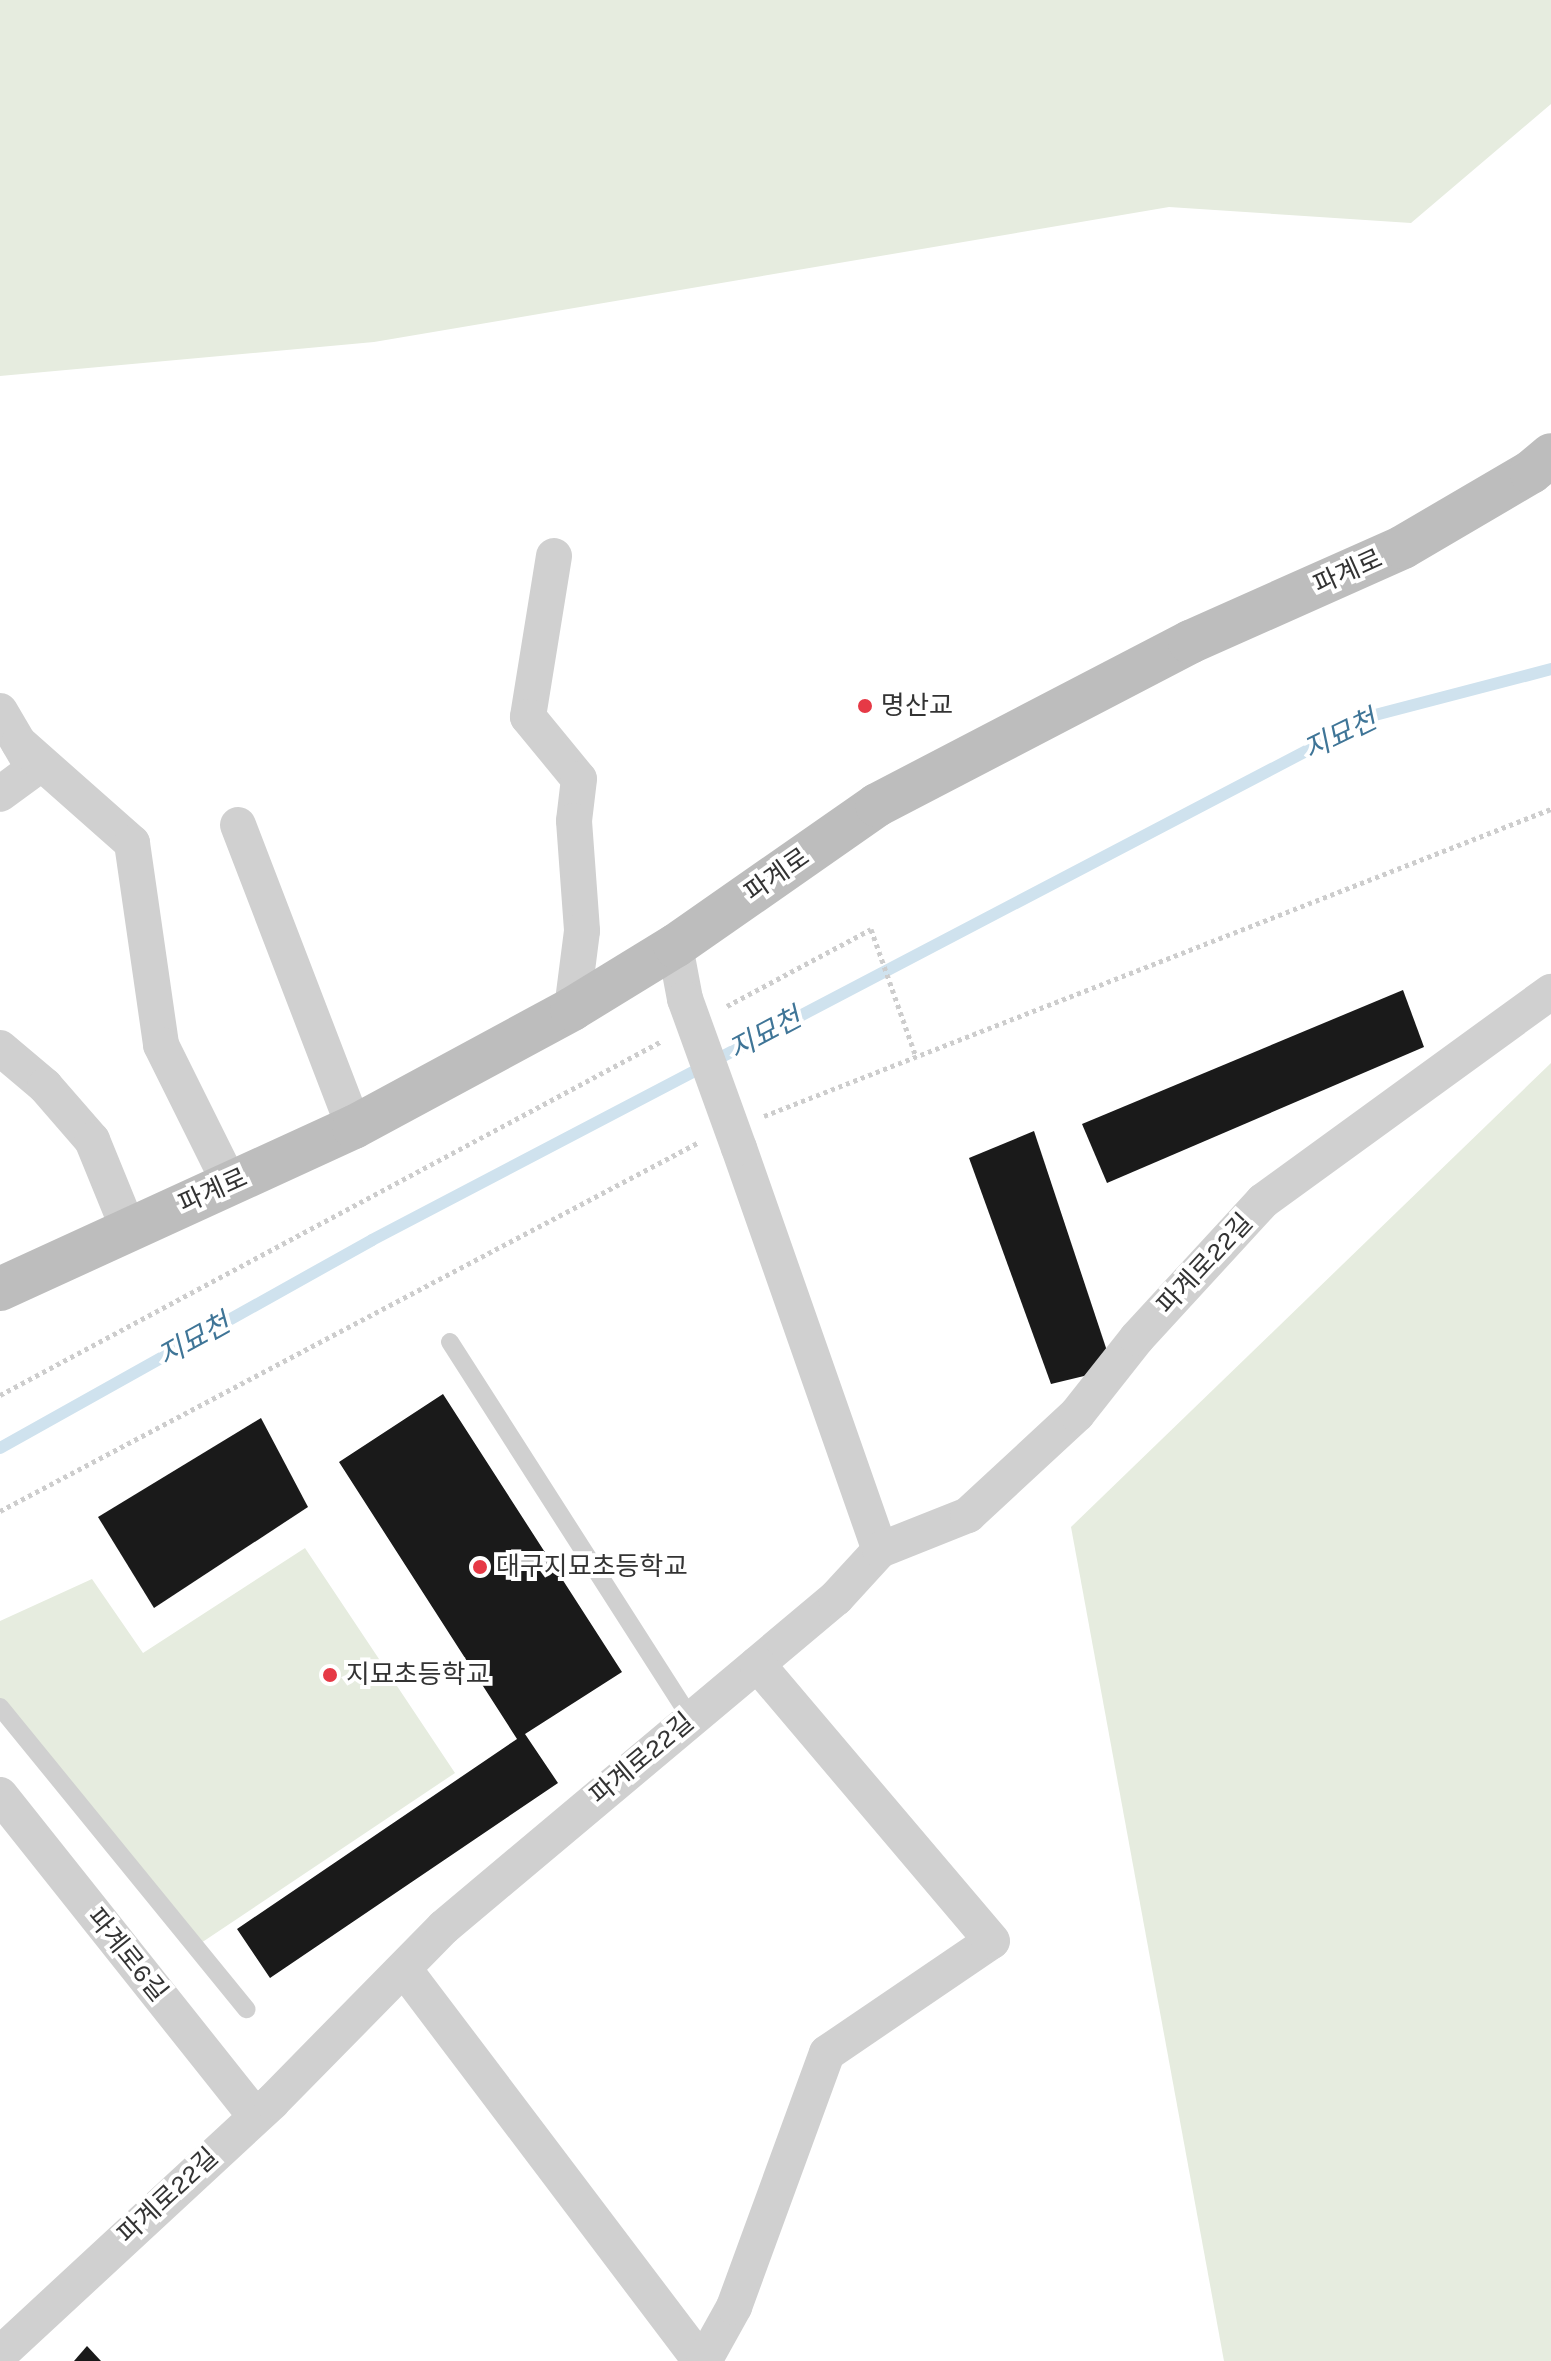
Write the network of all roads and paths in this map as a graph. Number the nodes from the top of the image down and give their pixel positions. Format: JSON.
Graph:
{"nodes":[{"id":1,"x":1551,"y":455,"type":"edge"},
{"id":2,"x":554,"y":556,"type":"dead end"},
{"id":3,"x":0,"y":711,"type":"edge"},
{"id":4,"x":19,"y":743,"type":"junction"},
{"id":5,"x":0,"y":794,"type":"edge"},
{"id":6,"x":238,"y":825,"type":"dead end"},
{"id":7,"x":675,"y":946,"type":"junction"},
{"id":8,"x":1551,"y":992,"type":"edge"},
{"id":9,"x":701,"y":1005,"type":"junction"},
{"id":10,"x":572,"y":1009,"type":"junction"},
{"id":11,"x":676,"y":1033,"type":"dead end"},
{"id":12,"x":0,"y":1048,"type":"edge"},
{"id":13,"x":916,"y":1057,"type":"dead end"},
{"id":14,"x":354,"y":1127,"type":"junction"},
{"id":15,"x":230,"y":1184,"type":"junction"},
{"id":16,"x":128,"y":1228,"type":"junction"},
{"id":17,"x":0,"y":1289,"type":"edge"},
{"id":18,"x":450,"y":1342,"type":"dead end"},
{"id":19,"x":0,"y":1394,"type":"edge"},
{"id":20,"x":880,"y":1550,"type":"junction"},
{"id":21,"x":757,"y":1664,"type":"junction"},
{"id":22,"x":0,"y":1707,"type":"edge"},
{"id":23,"x":690,"y":1718,"type":"junction"},
{"id":24,"x":0,"y":1795,"type":"edge"},
{"id":25,"x":404,"y":1969,"type":"junction"},
{"id":26,"x":246,"y":2009,"type":"dead end"},
{"id":27,"x":254,"y":2114,"type":"junction"},
{"id":28,"x":0,"y":2354,"type":"edge"},
{"id":29,"x":703,"y":2361,"type":"edge"}],
"edges":[{"from":1,"to":7,"type":"main road","name":"파계로"},
{"from":2,"to":10,"type":"street"},
{"from":3,"to":4,"type":"street"},
{"from":4,"to":5,"type":"street"},
{"from":4,"to":15,"type":"street"},
{"from":6,"to":14,"type":"street"},
{"from":7,"to":9,"type":"street"},
{"from":7,"to":10,"type":"main road","name":"파계로"},
{"from":8,"to":20,"type":"street","name":"파계로22길"},
{"from":9,"to":13,"type":"path"},
{"from":9,"to":20,"type":"street","bridge":true},
{"from":10,"to":14,"type":"main road","name":"파계로"},
{"from":11,"to":19,"type":"path"},
{"from":12,"to":16,"type":"street"},
{"from":14,"to":15,"type":"main road","name":"파계로"},
{"from":15,"to":16,"type":"main road","name":"파계로"},
{"from":16,"to":17,"type":"main road","name":"파계로"},
{"from":18,"to":23,"type":"lane"},
{"from":20,"to":21,"type":"street","name":"파계로22길"},
{"from":21,"to":23,"type":"street","name":"파계로22길"},
{"from":21,"to":29,"type":"street"},
{"from":22,"to":26,"type":"lane"},
{"from":23,"to":25,"type":"street","name":"파계로22길"},
{"from":24,"to":27,"type":"street","name":"파계로6길"},
{"from":25,"to":27,"type":"street","name":"파계로22길"},
{"from":25,"to":29,"type":"street"},
{"from":27,"to":28,"type":"street","name":"파계로22길"}]}
